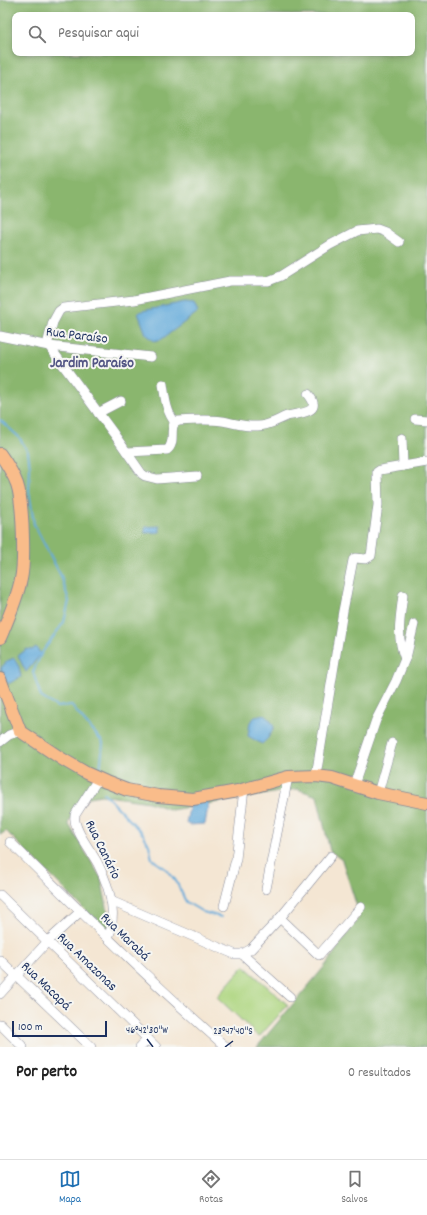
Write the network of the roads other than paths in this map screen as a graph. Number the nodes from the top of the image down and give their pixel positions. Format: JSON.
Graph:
{"nodes":[{"id":1,"x":400,"y":242,"type":"dead end"},
{"id":2,"x":0,"y":336,"type":"edge"},
{"id":3,"x":49,"y":346,"type":"junction"},
{"id":4,"x":152,"y":357,"type":"dead end"},
{"id":5,"x":163,"y":384,"type":"dead end"},
{"id":6,"x":308,"y":394,"type":"dead end"},
{"id":7,"x":121,"y":401,"type":"dead end"},
{"id":8,"x":98,"y":413,"type":"junction"},
{"id":9,"x":415,"y":419,"type":"dead end"},
{"id":10,"x":427,"y":420,"type":"edge"},
{"id":11,"x":175,"y":422,"type":"junction"},
{"id":12,"x":402,"y":438,"type":"dead end"},
{"id":13,"x":127,"y":452,"type":"junction"},
{"id":14,"x":0,"y":454,"type":"edge"},
{"id":15,"x":427,"y":462,"type":"edge"},
{"id":16,"x":403,"y":466,"type":"junction"},
{"id":17,"x":197,"y":476,"type":"dead end"},
{"id":18,"x":403,"y":595,"type":"dead end"},
{"id":19,"x":414,"y":624,"type":"dead end"},
{"id":20,"x":0,"y":638,"type":"edge"},
{"id":21,"x":405,"y":659,"type":"junction"},
{"id":22,"x":0,"y":679,"type":"edge"},
{"id":23,"x":20,"y":731,"type":"junction"},
{"id":24,"x":0,"y":742,"type":"edge"},
{"id":25,"x":392,"y":743,"type":"dead end"},
{"id":26,"x":316,"y":776,"type":"junction"},
{"id":27,"x":288,"y":777,"type":"junction"},
{"id":28,"x":98,"y":779,"type":"junction"},
{"id":29,"x":354,"y":784,"type":"junction"},
{"id":30,"x":244,"y":789,"type":"junction"},
{"id":31,"x":378,"y":793,"type":"junction"},
{"id":32,"x":427,"y":803,"type":"edge"},
{"id":33,"x":10,"y":842,"type":"dead end"},
{"id":34,"x":331,"y":856,"type":"dead end"},
{"id":35,"x":266,"y":889,"type":"dead end"},
{"id":36,"x":0,"y":895,"type":"edge"},
{"id":37,"x":111,"y":901,"type":"junction"},
{"id":38,"x":224,"y":906,"type":"dead end"},
{"id":39,"x":361,"y":907,"type":"dead end"},
{"id":40,"x":81,"y":911,"type":"junction"},
{"id":41,"x":280,"y":918,"type":"junction"},
{"id":42,"x":108,"y":938,"type":"junction"},
{"id":43,"x":48,"y":941,"type":"junction"},
{"id":44,"x":242,"y":954,"type":"junction"},
{"id":45,"x":0,"y":960,"type":"edge"},
{"id":46,"x":16,"y":975,"type":"junction"},
{"id":47,"x":0,"y":994,"type":"edge"},
{"id":48,"x":290,"y":997,"type":"dead end"},
{"id":49,"x":0,"y":1024,"type":"edge"},
{"id":50,"x":148,"y":1039,"type":"junction"},
{"id":51,"x":23,"y":1047,"type":"edge"},
{"id":52,"x":91,"y":1047,"type":"edge"},
{"id":53,"x":140,"y":1047,"type":"edge"},
{"id":54,"x":156,"y":1047,"type":"edge"},
{"id":55,"x":226,"y":1047,"type":"edge"}],
"edges":[{"from":1,"to":3,"type":"street"},
{"from":2,"to":3,"type":"street","name":"Rua Paraíso"},
{"from":3,"to":4,"type":"street","name":"Rua Paraíso"},
{"from":3,"to":8,"type":"street"},
{"from":5,"to":11,"type":"street"},
{"from":6,"to":11,"type":"street"},
{"from":7,"to":8,"type":"street"},
{"from":8,"to":13,"type":"street"},
{"from":9,"to":10,"type":"street"},
{"from":11,"to":13,"type":"street"},
{"from":12,"to":16,"type":"street"},
{"from":13,"to":17,"type":"street"},
{"from":14,"to":20,"type":"main road"},
{"from":15,"to":16,"type":"street"},
{"from":16,"to":26,"type":"street"},
{"from":18,"to":21,"type":"street"},
{"from":19,"to":21,"type":"street"},
{"from":21,"to":29,"type":"street"},
{"from":22,"to":23,"type":"main road"},
{"from":23,"to":24,"type":"street"},
{"from":23,"to":28,"type":"main road"},
{"from":25,"to":31,"type":"street"},
{"from":26,"to":27,"type":"main road"},
{"from":26,"to":29,"type":"main road"},
{"from":27,"to":30,"type":"main road"},
{"from":27,"to":35,"type":"street"},
{"from":28,"to":30,"type":"main road"},
{"from":28,"to":37,"type":"street","name":"Rua Canário"},
{"from":29,"to":31,"type":"main road"},
{"from":30,"to":38,"type":"street"},
{"from":31,"to":32,"type":"main road"},
{"from":33,"to":40,"type":"street","name":"Rua Marabá"},
{"from":34,"to":41,"type":"street"},
{"from":36,"to":43,"type":"street","name":"Rua Amazonas"},
{"from":37,"to":42,"type":"street","name":"Rua Canário"},
{"from":37,"to":44,"type":"street"},
{"from":39,"to":41,"type":"street"},
{"from":40,"to":42,"type":"street","name":"Rua Marabá"},
{"from":40,"to":43,"type":"street"},
{"from":41,"to":44,"type":"street"},
{"from":42,"to":55,"type":"street","name":"Rua Marabá"},
{"from":43,"to":46,"type":"street"},
{"from":43,"to":50,"type":"street","name":"Rua Amazonas"},
{"from":44,"to":48,"type":"street"},
{"from":45,"to":46,"type":"street","name":"Rua Macapá"},
{"from":46,"to":47,"type":"street"},
{"from":46,"to":52,"type":"street","name":"Rua Macapá"},
{"from":49,"to":51,"type":"street"},
{"from":50,"to":53,"type":"street"},
{"from":50,"to":54,"type":"street","name":"Rua Amazonas"}]}
